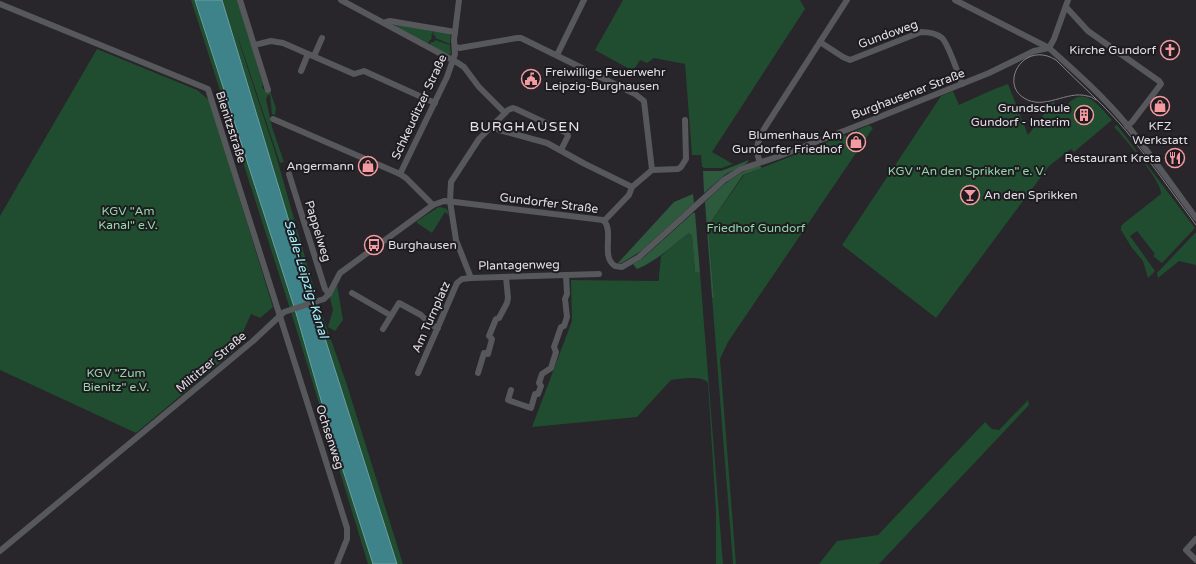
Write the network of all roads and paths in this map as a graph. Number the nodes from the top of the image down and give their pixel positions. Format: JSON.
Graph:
{"nodes":[{"id":1,"x":240,"y":0,"type":"edge"},
{"id":2,"x":341,"y":0,"type":"edge"},
{"id":3,"x":459,"y":0,"type":"edge"},
{"id":4,"x":576,"y":0,"type":"edge"},
{"id":5,"x":847,"y":0,"type":"edge"},
{"id":6,"x":955,"y":0,"type":"edge"},
{"id":7,"x":1068,"y":0,"type":"edge"},
{"id":8,"x":583,"y":2,"type":"edge"},
{"id":9,"x":0,"y":4,"type":"edge"},
{"id":10,"x":1066,"y":7,"type":"junction"},
{"id":11,"x":385,"y":23,"type":"junction"},
{"id":12,"x":455,"y":32,"type":"junction"},
{"id":13,"x":322,"y":38,"type":"dead end"},
{"id":14,"x":820,"y":42,"type":"junction"},
{"id":15,"x":254,"y":45,"type":"junction"},
{"id":16,"x":455,"y":47,"type":"junction"},
{"id":17,"x":1049,"y":48,"type":"junction"},
{"id":18,"x":311,"y":55,"type":"junction"},
{"id":19,"x":557,"y":55,"type":"junction"},
{"id":20,"x":454,"y":61,"type":"junction"},
{"id":21,"x":300,"y":72,"type":"dead end"},
{"id":22,"x":962,"y":84,"type":"junction"},
{"id":23,"x":268,"y":90,"type":"dead end"},
{"id":24,"x":435,"y":103,"type":"junction"},
{"id":25,"x":505,"y":113,"type":"junction"},
{"id":26,"x":273,"y":119,"type":"dead end"},
{"id":27,"x":685,"y":120,"type":"dead end"},
{"id":28,"x":493,"y":126,"type":"junction"},
{"id":29,"x":1127,"y":126,"type":"junction"},
{"id":30,"x":561,"y":150,"type":"junction"},
{"id":31,"x":760,"y":162,"type":"junction"},
{"id":32,"x":652,"y":170,"type":"junction"},
{"id":33,"x":289,"y":174,"type":"dead end"},
{"id":34,"x":400,"y":174,"type":"junction"},
{"id":35,"x":632,"y":187,"type":"junction"},
{"id":36,"x":450,"y":201,"type":"junction"},
{"id":37,"x":436,"y":204,"type":"junction"},
{"id":38,"x":1196,"y":218,"type":"edge"},
{"id":39,"x":604,"y":222,"type":"junction"},
{"id":40,"x":657,"y":241,"type":"joint"},
{"id":41,"x":599,"y":274,"type":"dead end"},
{"id":42,"x":566,"y":275,"type":"junction"},
{"id":43,"x":506,"y":277,"type":"junction"},
{"id":44,"x":472,"y":278,"type":"junction"},
{"id":45,"x":352,"y":293,"type":"dead end"},
{"id":46,"x":329,"y":294,"type":"junction"},
{"id":47,"x":390,"y":315,"type":"junction"},
{"id":48,"x":279,"y":316,"type":"junction"},
{"id":49,"x":438,"y":328,"type":"junction"},
{"id":50,"x":383,"y":329,"type":"dead end"},
{"id":51,"x":418,"y":374,"type":"dead end"},
{"id":52,"x":478,"y":374,"type":"dead end"},
{"id":53,"x":511,"y":390,"type":"dead end"},
{"id":54,"x":1196,"y":539,"type":"edge"},
{"id":55,"x":0,"y":551,"type":"edge"},
{"id":56,"x":1196,"y":560,"type":"edge"},
{"id":57,"x":337,"y":564,"type":"edge"}],
"edges":[{"from":1,"to":15,"type":"street"},
{"from":2,"to":11,"type":"street"},
{"from":3,"to":12,"type":"street","name":"Schkeuditzer Straße"},
{"from":4,"to":8,"type":"street"},
{"from":5,"to":14,"type":"street"},
{"from":6,"to":17,"type":"street"},
{"from":7,"to":10,"type":"street"},
{"from":8,"to":19,"type":"street"},
{"from":9,"to":48,"type":"street","name":"Bienitzstraße"},
{"from":10,"to":17,"type":"street"},
{"from":10,"to":29,"type":"street"},
{"from":11,"to":12,"type":"street"},
{"from":11,"to":20,"type":"street"},
{"from":12,"to":16,"type":"street","name":"Schkeuditzer Straße"},
{"from":13,"to":18,"type":"street"},
{"from":14,"to":22,"type":"street","name":"Gundoweg"},
{"from":14,"to":31,"type":"street"},
{"from":15,"to":18,"type":"street"},
{"from":15,"to":23,"type":"street"},
{"from":16,"to":19,"type":"street"},
{"from":16,"to":20,"type":"street","name":"Schkeuditzer Straße"},
{"from":17,"to":22,"type":"street","name":"Burghausener Straße"},
{"from":17,"to":29,"type":"street"},
{"from":18,"to":21,"type":"street"},
{"from":18,"to":24,"type":"street"},
{"from":19,"to":32,"type":"street"},
{"from":20,"to":24,"type":"street","name":"Schkeuditzer Straße"},
{"from":20,"to":25,"type":"street"},
{"from":22,"to":31,"type":"street","name":"Burghausener Straße"},
{"from":24,"to":34,"type":"street","name":"Schkeuditzer Straße"},
{"from":25,"to":28,"type":"street","name":"Plantagenweg"},
{"from":25,"to":30,"type":"street"},
{"from":26,"to":34,"type":"street"},
{"from":27,"to":32,"type":"street"},
{"from":28,"to":30,"type":"street"},
{"from":28,"to":36,"type":"street","name":"Plantagenweg"},
{"from":29,"to":38,"type":"street"},
{"from":30,"to":35,"type":"street"},
{"from":31,"to":40,"type":"street","name":"Burghausener Straße"},
{"from":32,"to":35,"type":"street"},
{"from":33,"to":46,"type":"street","name":"Pappelweg"},
{"from":34,"to":37,"type":"street"},
{"from":35,"to":39,"type":"street"},
{"from":36,"to":37,"type":"street","name":"Gundorfer Straße"},
{"from":36,"to":39,"type":"street","name":"Gundorfer Straße"},
{"from":36,"to":44,"type":"street","name":"Plantagenweg"},
{"from":37,"to":46,"type":"street","name":"Miltitzer Straße"},
{"from":39,"to":40,"type":"street","name":"Gundorfer Straße"},
{"from":41,"to":42,"type":"street","name":"Plantagenweg"},
{"from":42,"to":43,"type":"street","name":"Plantagenweg"},
{"from":42,"to":53,"type":"street"},
{"from":43,"to":44,"type":"street","name":"Plantagenweg"},
{"from":43,"to":52,"type":"street"},
{"from":44,"to":49,"type":"street","name":"Am Turnplatz"},
{"from":45,"to":47,"type":"street"},
{"from":46,"to":48,"type":"street","name":"Miltitzer Straße"},
{"from":47,"to":49,"type":"street"},
{"from":47,"to":50,"type":"street"},
{"from":48,"to":55,"type":"street","name":"Miltitzer Straße"},
{"from":48,"to":57,"type":"street","name":"Ochsenweg"},
{"from":49,"to":51,"type":"street","name":"Am Turnplatz"},
{"from":54,"to":56,"type":"street"}]}
